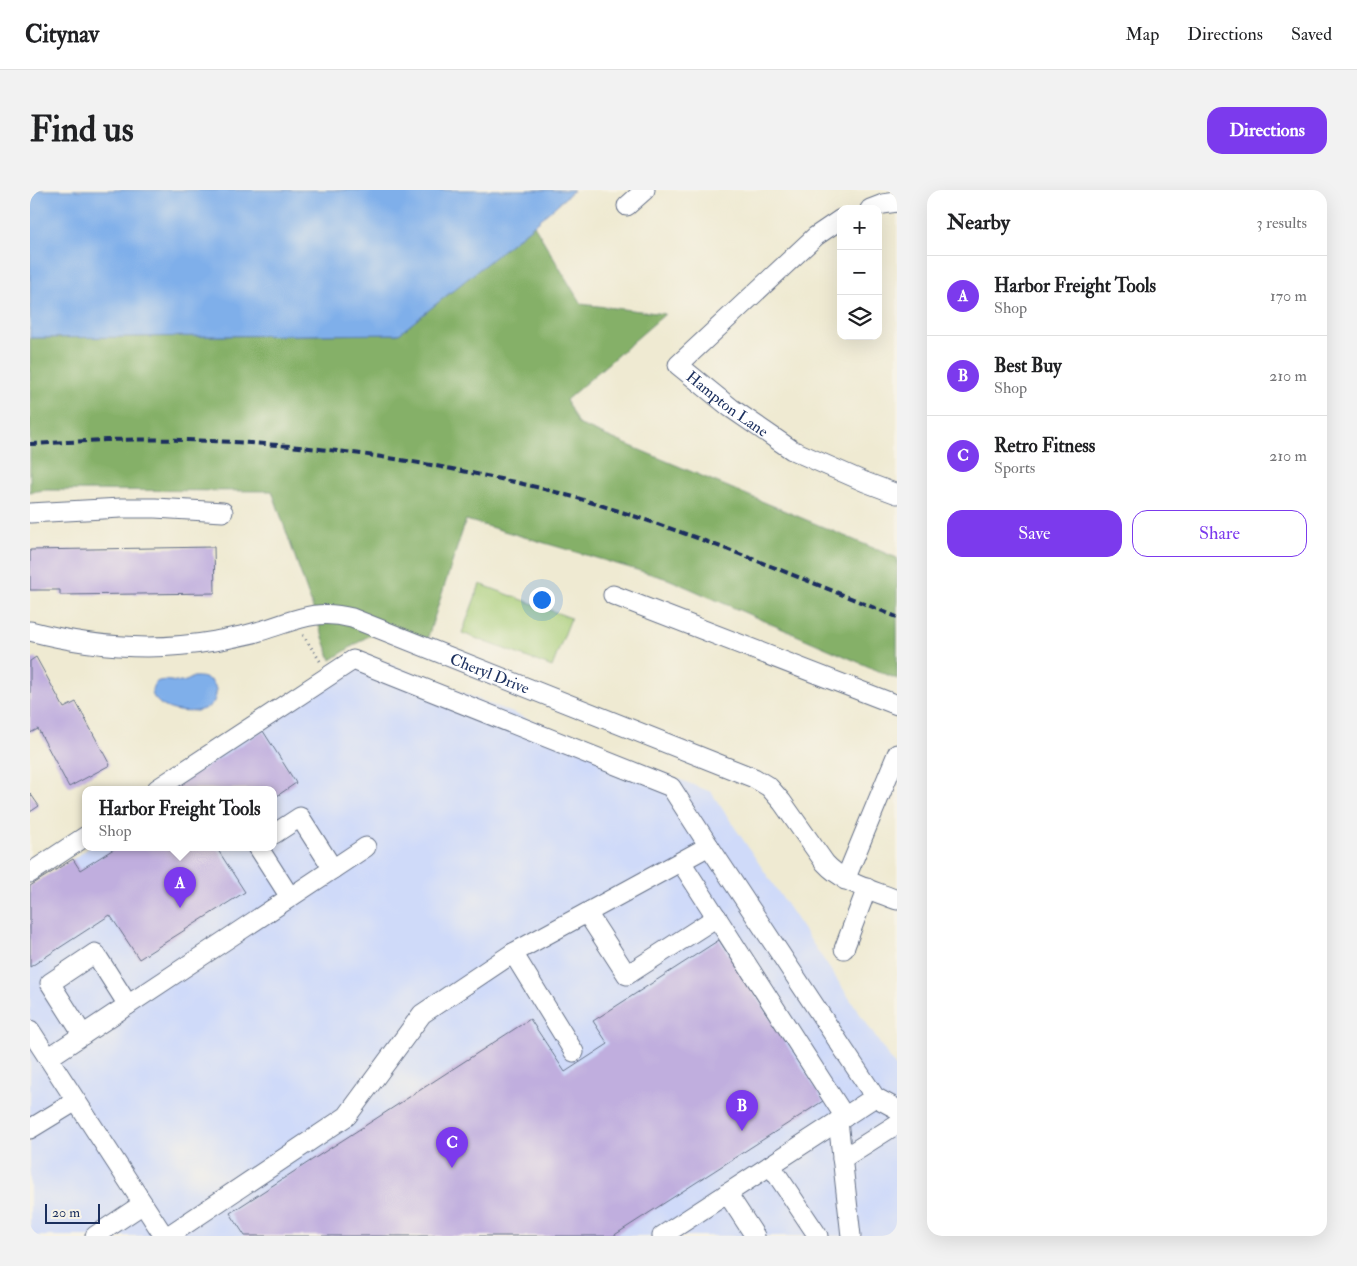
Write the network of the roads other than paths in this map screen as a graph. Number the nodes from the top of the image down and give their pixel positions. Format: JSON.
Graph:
{"nodes":[{"id":1,"x":645,"y":190,"type":"edge"},
{"id":2,"x":897,"y":202,"type":"edge"},
{"id":3,"x":881,"y":205,"type":"edge"},
{"id":4,"x":627,"y":206,"type":"dead end"},
{"id":5,"x":837,"y":222,"type":"edge"},
{"id":6,"x":897,"y":494,"type":"edge"},
{"id":7,"x":223,"y":512,"type":"dead end"},
{"id":8,"x":30,"y":513,"type":"edge"},
{"id":9,"x":613,"y":596,"type":"dead end"},
{"id":10,"x":30,"y":631,"type":"edge"},
{"id":11,"x":897,"y":705,"type":"edge"},
{"id":12,"x":897,"y":754,"type":"edge"},
{"id":13,"x":162,"y":786,"type":"edge"},
{"id":14,"x":277,"y":832,"type":"edge"},
{"id":15,"x":82,"y":839,"type":"edge"},
{"id":16,"x":709,"y":846,"type":"junction"},
{"id":17,"x":366,"y":847,"type":"dead end"},
{"id":18,"x":261,"y":851,"type":"edge"},
{"id":19,"x":681,"y":862,"type":"junction"},
{"id":20,"x":333,"y":869,"type":"junction"},
{"id":21,"x":30,"y":873,"type":"edge"},
{"id":22,"x":845,"y":880,"type":"junction"},
{"id":23,"x":867,"y":888,"type":"junction"},
{"id":24,"x":290,"y":897,"type":"junction"},
{"id":25,"x":897,"y":900,"type":"edge"},
{"id":26,"x":587,"y":913,"type":"junction"},
{"id":27,"x":717,"y":917,"type":"junction"},
{"id":28,"x":844,"y":949,"type":"dead end"},
{"id":29,"x":513,"y":953,"type":"junction"},
{"id":30,"x":128,"y":1005,"type":"junction"},
{"id":31,"x":30,"y":1030,"type":"edge"},
{"id":32,"x":83,"y":1035,"type":"junction"},
{"id":33,"x":574,"y":1052,"type":"dead end"},
{"id":34,"x":48,"y":1058,"type":"junction"},
{"id":35,"x":875,"y":1097,"type":"junction"},
{"id":36,"x":76,"y":1101,"type":"junction"},
{"id":37,"x":897,"y":1110,"type":"edge"},
{"id":38,"x":841,"y":1119,"type":"junction"},
{"id":39,"x":897,"y":1124,"type":"edge"},
{"id":40,"x":30,"y":1129,"type":"edge"},
{"id":41,"x":842,"y":1159,"type":"junction"},
{"id":42,"x":771,"y":1166,"type":"junction"},
{"id":43,"x":727,"y":1193,"type":"junction"},
{"id":44,"x":143,"y":1204,"type":"junction"},
{"id":45,"x":688,"y":1229,"type":"edge"},
{"id":46,"x":95,"y":1236,"type":"edge"},
{"id":47,"x":164,"y":1236,"type":"edge"},
{"id":48,"x":168,"y":1236,"type":"edge"},
{"id":49,"x":662,"y":1236,"type":"edge"},
{"id":50,"x":755,"y":1236,"type":"edge"},
{"id":51,"x":818,"y":1236,"type":"edge"},
{"id":52,"x":851,"y":1236,"type":"edge"}],
"edges":[{"from":1,"to":4,"type":"street"},
{"from":2,"to":3,"type":"street"},
{"from":5,"to":6,"type":"street","name":"Hampton Lane"},
{"from":7,"to":8,"type":"street"},
{"from":9,"to":11,"type":"street"},
{"from":10,"to":22,"type":"street","name":"Cheryl Drive"},
{"from":12,"to":22,"type":"street"},
{"from":13,"to":16,"type":"street"},
{"from":14,"to":20,"type":"street"},
{"from":15,"to":21,"type":"street"},
{"from":16,"to":19,"type":"street"},
{"from":16,"to":35,"type":"street"},
{"from":17,"to":20,"type":"street"},
{"from":18,"to":24,"type":"street"},
{"from":19,"to":26,"type":"street"},
{"from":19,"to":27,"type":"street"},
{"from":20,"to":24,"type":"street"},
{"from":22,"to":23,"type":"street","name":"Cheryl Drive"},
{"from":23,"to":25,"type":"street","name":"Cheryl Drive"},
{"from":23,"to":28,"type":"street"},
{"from":24,"to":30,"type":"street"},
{"from":26,"to":27,"type":"street"},
{"from":26,"to":29,"type":"street"},
{"from":27,"to":38,"type":"street"},
{"from":29,"to":33,"type":"street"},
{"from":29,"to":48,"type":"street"},
{"from":30,"to":32,"type":"street"},
{"from":30,"to":32,"type":"street"},
{"from":31,"to":34,"type":"street"},
{"from":32,"to":34,"type":"street"},
{"from":34,"to":36,"type":"street"},
{"from":35,"to":37,"type":"street"},
{"from":35,"to":38,"type":"street"},
{"from":36,"to":40,"type":"street"},
{"from":36,"to":44,"type":"street"},
{"from":38,"to":41,"type":"street"},
{"from":38,"to":42,"type":"street"},
{"from":39,"to":41,"type":"street"},
{"from":41,"to":52,"type":"street"},
{"from":42,"to":43,"type":"street"},
{"from":42,"to":51,"type":"street"},
{"from":43,"to":45,"type":"street"},
{"from":43,"to":50,"type":"street"},
{"from":44,"to":46,"type":"street"},
{"from":44,"to":47,"type":"street"},
{"from":45,"to":49,"type":"street"}]}
